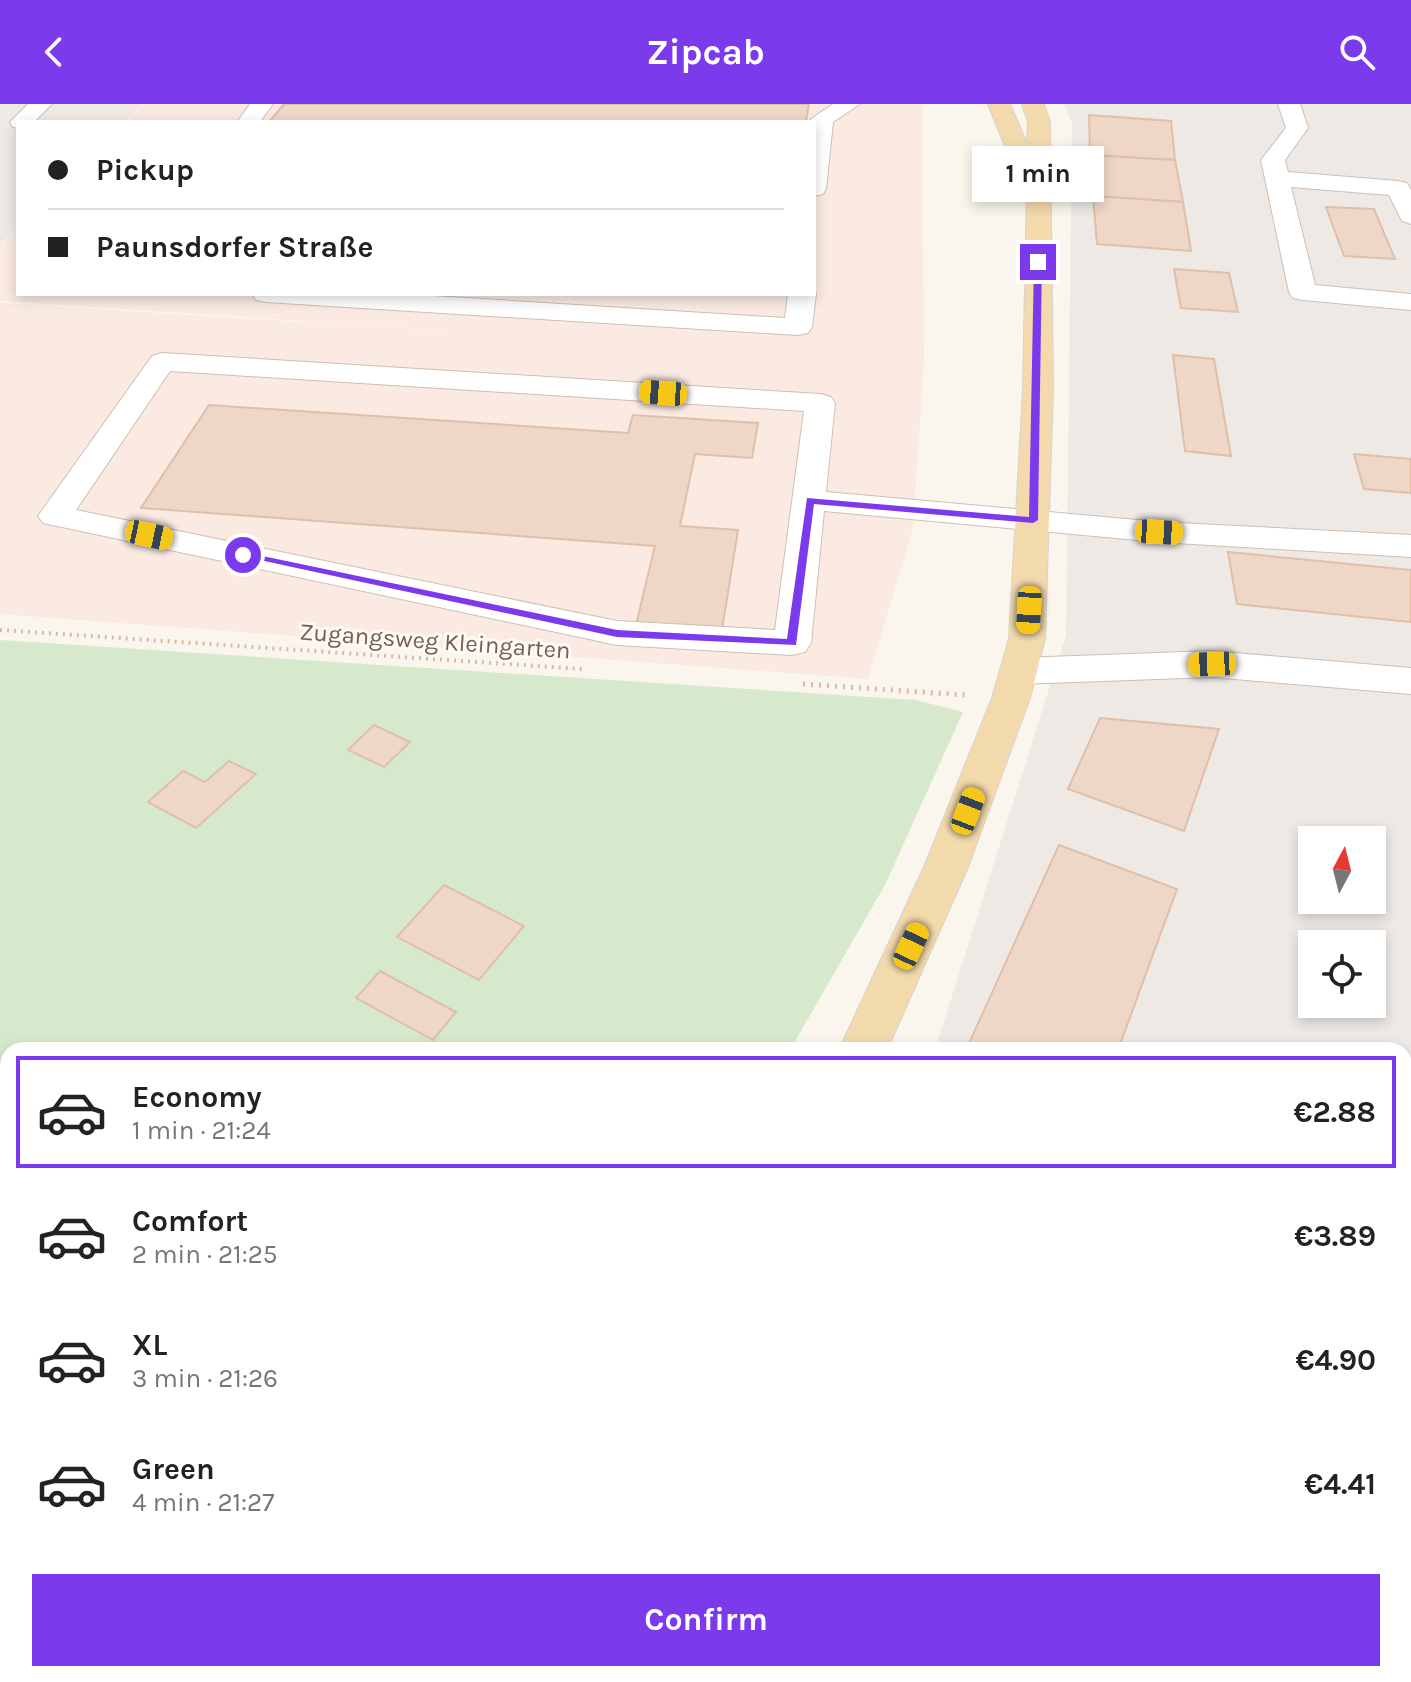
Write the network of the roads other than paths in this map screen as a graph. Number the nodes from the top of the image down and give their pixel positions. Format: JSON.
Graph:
{"nodes":[{"id":1,"x":41,"y":104,"type":"edge"},
{"id":2,"x":262,"y":104,"type":"edge"},
{"id":3,"x":849,"y":104,"type":"edge"},
{"id":4,"x":999,"y":104,"type":"edge"},
{"id":5,"x":1033,"y":104,"type":"edge"},
{"id":6,"x":1289,"y":104,"type":"edge"},
{"id":7,"x":23,"y":120,"type":"edge"},
{"id":8,"x":250,"y":120,"type":"edge"},
{"id":9,"x":16,"y":127,"type":"edge"},
{"id":10,"x":0,"y":141,"type":"edge"},
{"id":11,"x":816,"y":172,"type":"edge"},
{"id":12,"x":1278,"y":179,"type":"junction"},
{"id":13,"x":1038,"y":199,"type":"junction"},
{"id":14,"x":1411,"y":216,"type":"edge"},
{"id":15,"x":298,"y":296,"type":"edge"},
{"id":16,"x":802,"y":296,"type":"edge"},
{"id":17,"x":1411,"y":302,"type":"edge"},
{"id":18,"x":810,"y":500,"type":"junction"},
{"id":19,"x":1033,"y":520,"type":"junction"},
{"id":20,"x":1411,"y":546,"type":"edge"},
{"id":21,"x":1411,"y":681,"type":"edge"},
{"id":22,"x":1015,"y":684,"type":"junction"},
{"id":23,"x":867,"y":1042,"type":"edge"}],
"edges":[{"from":1,"to":7,"type":"lane"},
{"from":2,"to":8,"type":"lane"},
{"from":3,"to":11,"type":"lane"},
{"from":4,"to":13,"type":"main road"},
{"from":5,"to":13,"type":"main road"},
{"from":6,"to":12,"type":"lane"},
{"from":9,"to":10,"type":"lane"},
{"from":12,"to":14,"type":"lane"},
{"from":12,"to":17,"type":"lane"},
{"from":13,"to":19,"type":"main road"},
{"from":15,"to":16,"type":"lane"},
{"from":18,"to":18,"type":"lane"},
{"from":18,"to":19,"type":"lane"},
{"from":19,"to":20,"type":"lane"},
{"from":19,"to":22,"type":"main road"},
{"from":21,"to":22,"type":"lane"},
{"from":22,"to":23,"type":"main road"}]}
